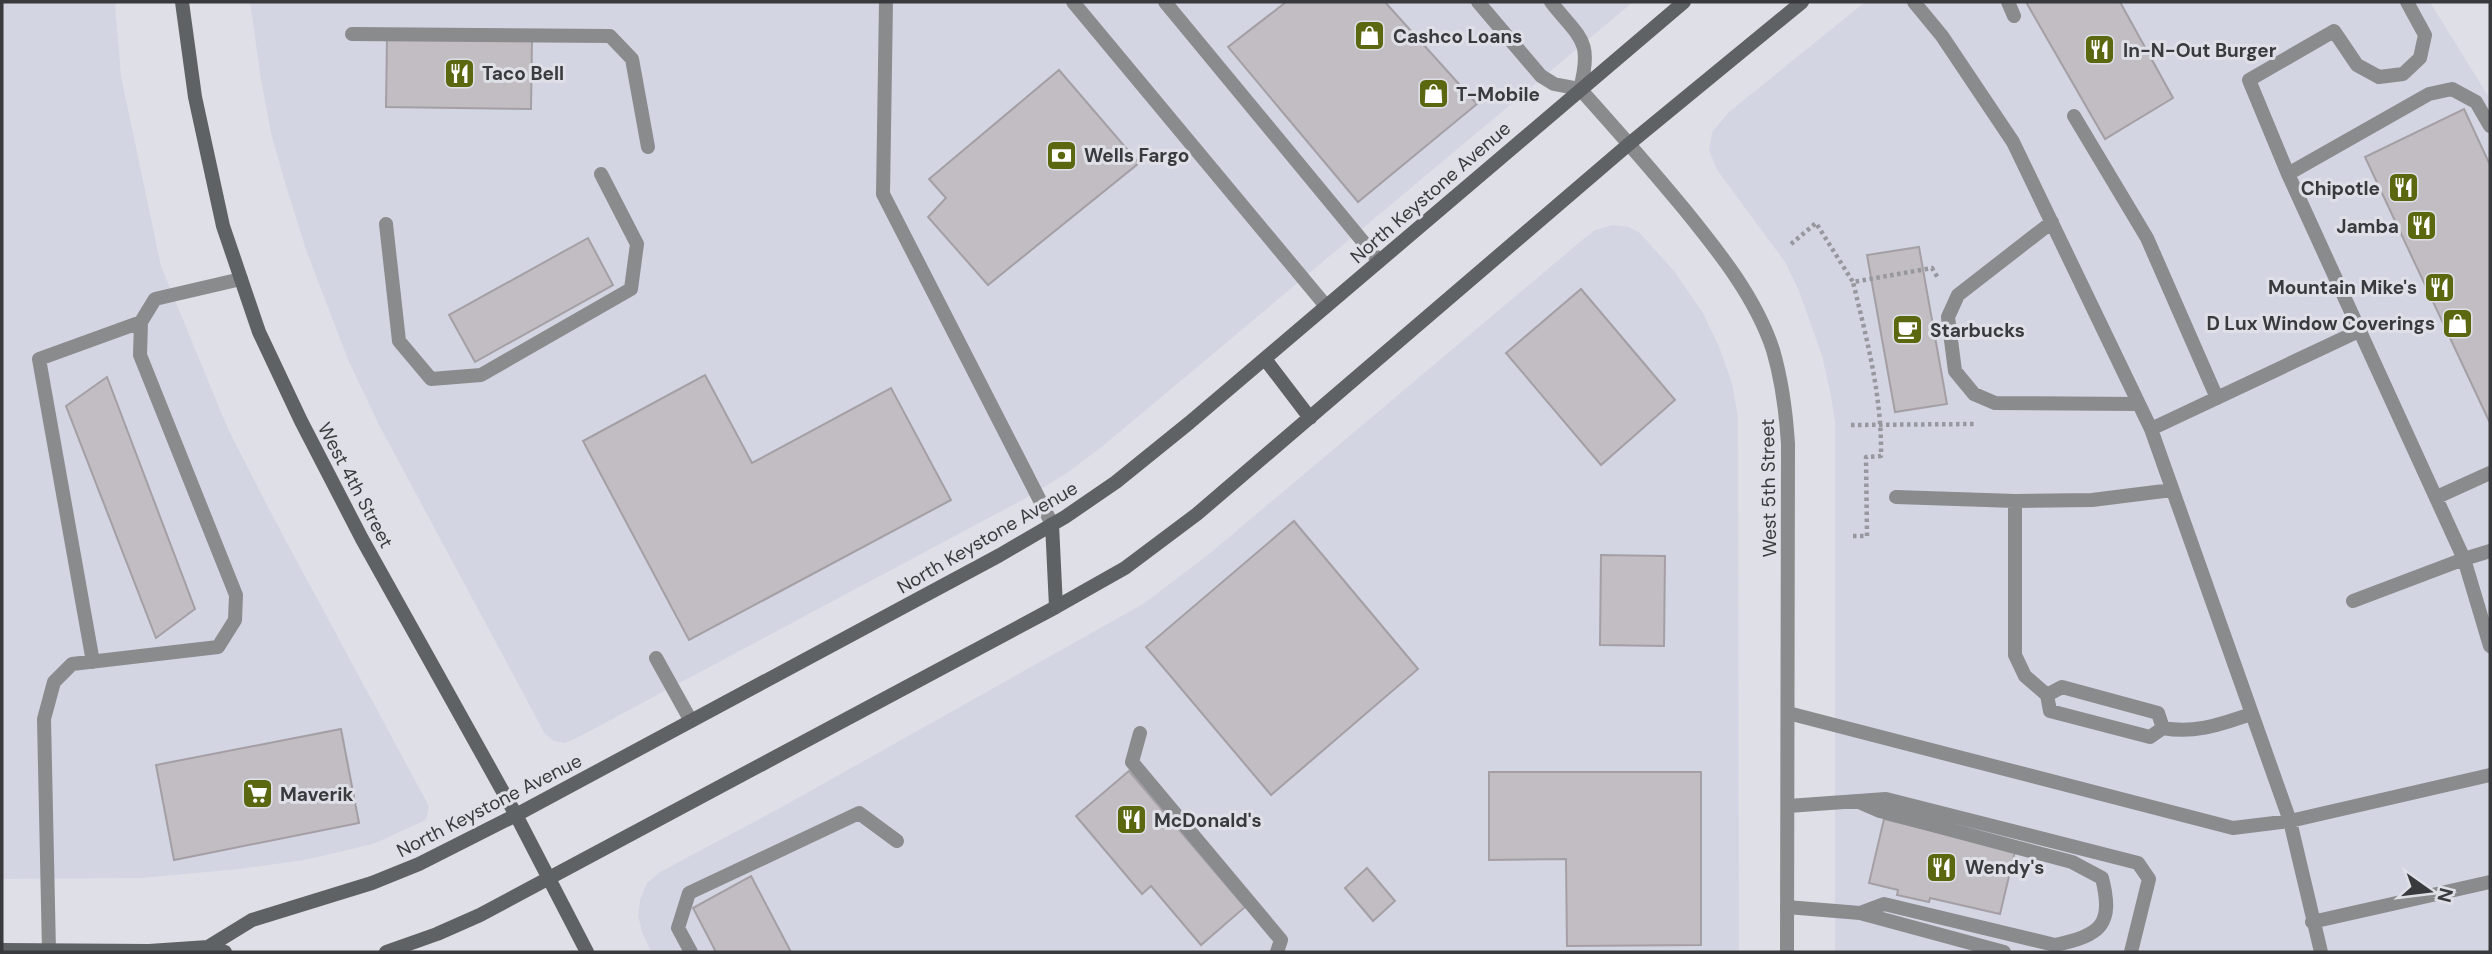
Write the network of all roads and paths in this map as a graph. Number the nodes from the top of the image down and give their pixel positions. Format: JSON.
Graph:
{"nodes":[{"id":1,"x":181,"y":2,"type":"edge"},
{"id":2,"x":886,"y":2,"type":"edge"},
{"id":3,"x":1073,"y":2,"type":"edge"},
{"id":4,"x":1164,"y":2,"type":"edge"},
{"id":5,"x":1478,"y":2,"type":"edge"},
{"id":6,"x":1551,"y":2,"type":"edge"},
{"id":7,"x":1684,"y":2,"type":"edge"},
{"id":8,"x":1802,"y":2,"type":"edge"},
{"id":9,"x":1914,"y":2,"type":"edge"},
{"id":10,"x":2008,"y":2,"type":"edge"},
{"id":11,"x":2407,"y":2,"type":"edge"},
{"id":12,"x":2014,"y":16,"type":"dead end"},
{"id":13,"x":352,"y":34,"type":"dead end"},
{"id":14,"x":1580,"y":89,"type":"junction"},
{"id":15,"x":2074,"y":116,"type":"dead end"},
{"id":16,"x":2490,"y":126,"type":"edge"},
{"id":17,"x":1629,"y":144,"type":"junction"},
{"id":18,"x":648,"y":147,"type":"dead end"},
{"id":19,"x":601,"y":174,"type":"dead end"},
{"id":20,"x":2288,"y":174,"type":"junction"},
{"id":21,"x":2052,"y":222,"type":"junction"},
{"id":22,"x":386,"y":225,"type":"dead end"},
{"id":23,"x":1791,"y":244,"type":"dead end"},
{"id":24,"x":1379,"y":261,"type":"junction"},
{"id":25,"x":1950,"y":275,"type":"dead end"},
{"id":26,"x":241,"y":279,"type":"junction"},
{"id":27,"x":1853,"y":282,"type":"junction"},
{"id":28,"x":1326,"y":306,"type":"junction"},
{"id":29,"x":141,"y":322,"type":"junction"},
{"id":30,"x":2361,"y":330,"type":"junction"},
{"id":31,"x":1265,"y":359,"type":"junction"},
{"id":32,"x":2217,"y":398,"type":"junction"},
{"id":33,"x":2139,"y":404,"type":"junction"},
{"id":34,"x":1310,"y":418,"type":"junction"},
{"id":35,"x":1881,"y":424,"type":"junction"},
{"id":36,"x":1976,"y":424,"type":"dead end"},
{"id":37,"x":1851,"y":425,"type":"dead end"},
{"id":38,"x":2151,"y":429,"type":"junction"},
{"id":39,"x":2490,"y":473,"type":"edge"},
{"id":40,"x":2172,"y":490,"type":"junction"},
{"id":41,"x":1896,"y":497,"type":"dead end"},
{"id":42,"x":2437,"y":497,"type":"junction"},
{"id":43,"x":2015,"y":501,"type":"junction"},
{"id":44,"x":1052,"y":524,"type":"junction"},
{"id":45,"x":2490,"y":551,"type":"edge"},
{"id":46,"x":2465,"y":559,"type":"junction"},
{"id":47,"x":2353,"y":601,"type":"dead end"},
{"id":48,"x":1056,"y":607,"type":"junction"},
{"id":49,"x":2490,"y":646,"type":"edge"},
{"id":50,"x":656,"y":658,"type":"dead end"},
{"id":51,"x":93,"y":662,"type":"junction"},
{"id":52,"x":2047,"y":695,"type":"junction"},
{"id":53,"x":1788,"y":713,"type":"junction"},
{"id":54,"x":2251,"y":714,"type":"junction"},
{"id":55,"x":691,"y":722,"type":"junction"},
{"id":56,"x":2163,"y":728,"type":"junction"},
{"id":57,"x":1140,"y":733,"type":"dead end"},
{"id":58,"x":2490,"y":775,"type":"edge"},
{"id":59,"x":1857,"y":801,"type":"junction"},
{"id":60,"x":1788,"y":806,"type":"junction"},
{"id":61,"x":516,"y":815,"type":"junction"},
{"id":62,"x":2290,"y":821,"type":"junction"},
{"id":63,"x":897,"y":841,"type":"dead end"},
{"id":64,"x":547,"y":877,"type":"junction"},
{"id":65,"x":2490,"y":882,"type":"edge"},
{"id":66,"x":1787,"y":906,"type":"junction"},
{"id":67,"x":1860,"y":913,"type":"junction"},
{"id":68,"x":2312,"y":922,"type":"junction"},
{"id":69,"x":208,"y":947,"type":"junction"},
{"id":70,"x":1280,"y":948,"type":"edge"},
{"id":71,"x":2,"y":950,"type":"edge"},
{"id":72,"x":49,"y":951,"type":"edge"},
{"id":73,"x":225,"y":952,"type":"edge"},
{"id":74,"x":386,"y":952,"type":"edge"},
{"id":75,"x":587,"y":952,"type":"edge"},
{"id":76,"x":691,"y":952,"type":"edge"},
{"id":77,"x":1787,"y":952,"type":"edge"},
{"id":78,"x":2004,"y":952,"type":"edge"},
{"id":79,"x":2131,"y":952,"type":"edge"},
{"id":80,"x":2321,"y":952,"type":"edge"}],
"edges":[{"from":1,"to":26,"type":"main road","name":"West 4th Street"},
{"from":2,"to":44,"type":"street"},
{"from":3,"to":28,"type":"street"},
{"from":4,"to":24,"type":"street"},
{"from":5,"to":14,"type":"street"},
{"from":6,"to":14,"type":"street"},
{"from":7,"to":14,"type":"main road","name":"North Keystone Avenue"},
{"from":8,"to":17,"type":"main road"},
{"from":9,"to":21,"type":"street"},
{"from":10,"to":12,"type":"street"},
{"from":11,"to":20,"type":"street"},
{"from":13,"to":18,"type":"street"},
{"from":14,"to":17,"type":"street","name":"West 5th Street"},
{"from":14,"to":24,"type":"main road","name":"North Keystone Avenue"},
{"from":15,"to":32,"type":"street"},
{"from":16,"to":20,"type":"street"},
{"from":17,"to":34,"type":"main road"},
{"from":17,"to":53,"type":"street","name":"West 5th Street"},
{"from":19,"to":22,"type":"street"},
{"from":20,"to":30,"type":"street"},
{"from":21,"to":33,"type":"street"},
{"from":21,"to":33,"type":"street"},
{"from":23,"to":27,"type":"path"},
{"from":24,"to":28,"type":"main road","name":"North Keystone Avenue"},
{"from":25,"to":27,"type":"path"},
{"from":26,"to":29,"type":"street"},
{"from":26,"to":61,"type":"main road","name":"West 4th Street"},
{"from":27,"to":35,"type":"path"},
{"from":28,"to":31,"type":"main road","name":"North Keystone Avenue"},
{"from":29,"to":51,"type":"street"},
{"from":29,"to":51,"type":"street"},
{"from":30,"to":32,"type":"street"},
{"from":30,"to":42,"type":"street"},
{"from":31,"to":34,"type":"main road"},
{"from":31,"to":44,"type":"main road","name":"North Keystone Avenue"},
{"from":32,"to":38,"type":"street"},
{"from":33,"to":38,"type":"street"},
{"from":34,"to":48,"type":"main road"},
{"from":35,"to":36,"type":"path"},
{"from":35,"to":37,"type":"path"},
{"from":38,"to":40,"type":"street"},
{"from":39,"to":42,"type":"street"},
{"from":40,"to":43,"type":"street"},
{"from":40,"to":54,"type":"street"},
{"from":41,"to":43,"type":"street"},
{"from":42,"to":46,"type":"street"},
{"from":43,"to":52,"type":"street"},
{"from":44,"to":48,"type":"main road"},
{"from":44,"to":55,"type":"main road","name":"North Keystone Avenue"},
{"from":45,"to":46,"type":"street"},
{"from":46,"to":47,"type":"street"},
{"from":46,"to":49,"type":"street"},
{"from":48,"to":64,"type":"main road"},
{"from":50,"to":55,"type":"street"},
{"from":51,"to":72,"type":"street"},
{"from":52,"to":56,"type":"street"},
{"from":52,"to":56,"type":"street"},
{"from":53,"to":60,"type":"street","name":"West 5th Street"},
{"from":53,"to":62,"type":"street"},
{"from":54,"to":56,"type":"street"},
{"from":54,"to":62,"type":"street"},
{"from":55,"to":61,"type":"main road","name":"North Keystone Avenue"},
{"from":57,"to":70,"type":"street"},
{"from":58,"to":62,"type":"street"},
{"from":59,"to":60,"type":"street"},
{"from":59,"to":67,"type":"street"},
{"from":59,"to":79,"type":"street"},
{"from":60,"to":66,"type":"street","name":"West 5th Street"},
{"from":61,"to":64,"type":"main road","name":"West 4th Street"},
{"from":61,"to":69,"type":"main road","name":"North Keystone Avenue"},
{"from":62,"to":68,"type":"street"},
{"from":63,"to":76,"type":"street"},
{"from":64,"to":74,"type":"main road"},
{"from":64,"to":75,"type":"main road","name":"West 4th Street"},
{"from":65,"to":68,"type":"street"},
{"from":66,"to":67,"type":"street"},
{"from":66,"to":77,"type":"street","name":"West 5th Street"},
{"from":67,"to":78,"type":"street"},
{"from":68,"to":80,"type":"street"},
{"from":69,"to":72,"type":"main road","name":"North Keystone Avenue"},
{"from":69,"to":73,"type":"main road","name":"North Keystone Avenue"},
{"from":71,"to":72,"type":"main road","name":"North Keystone Avenue"}]}
